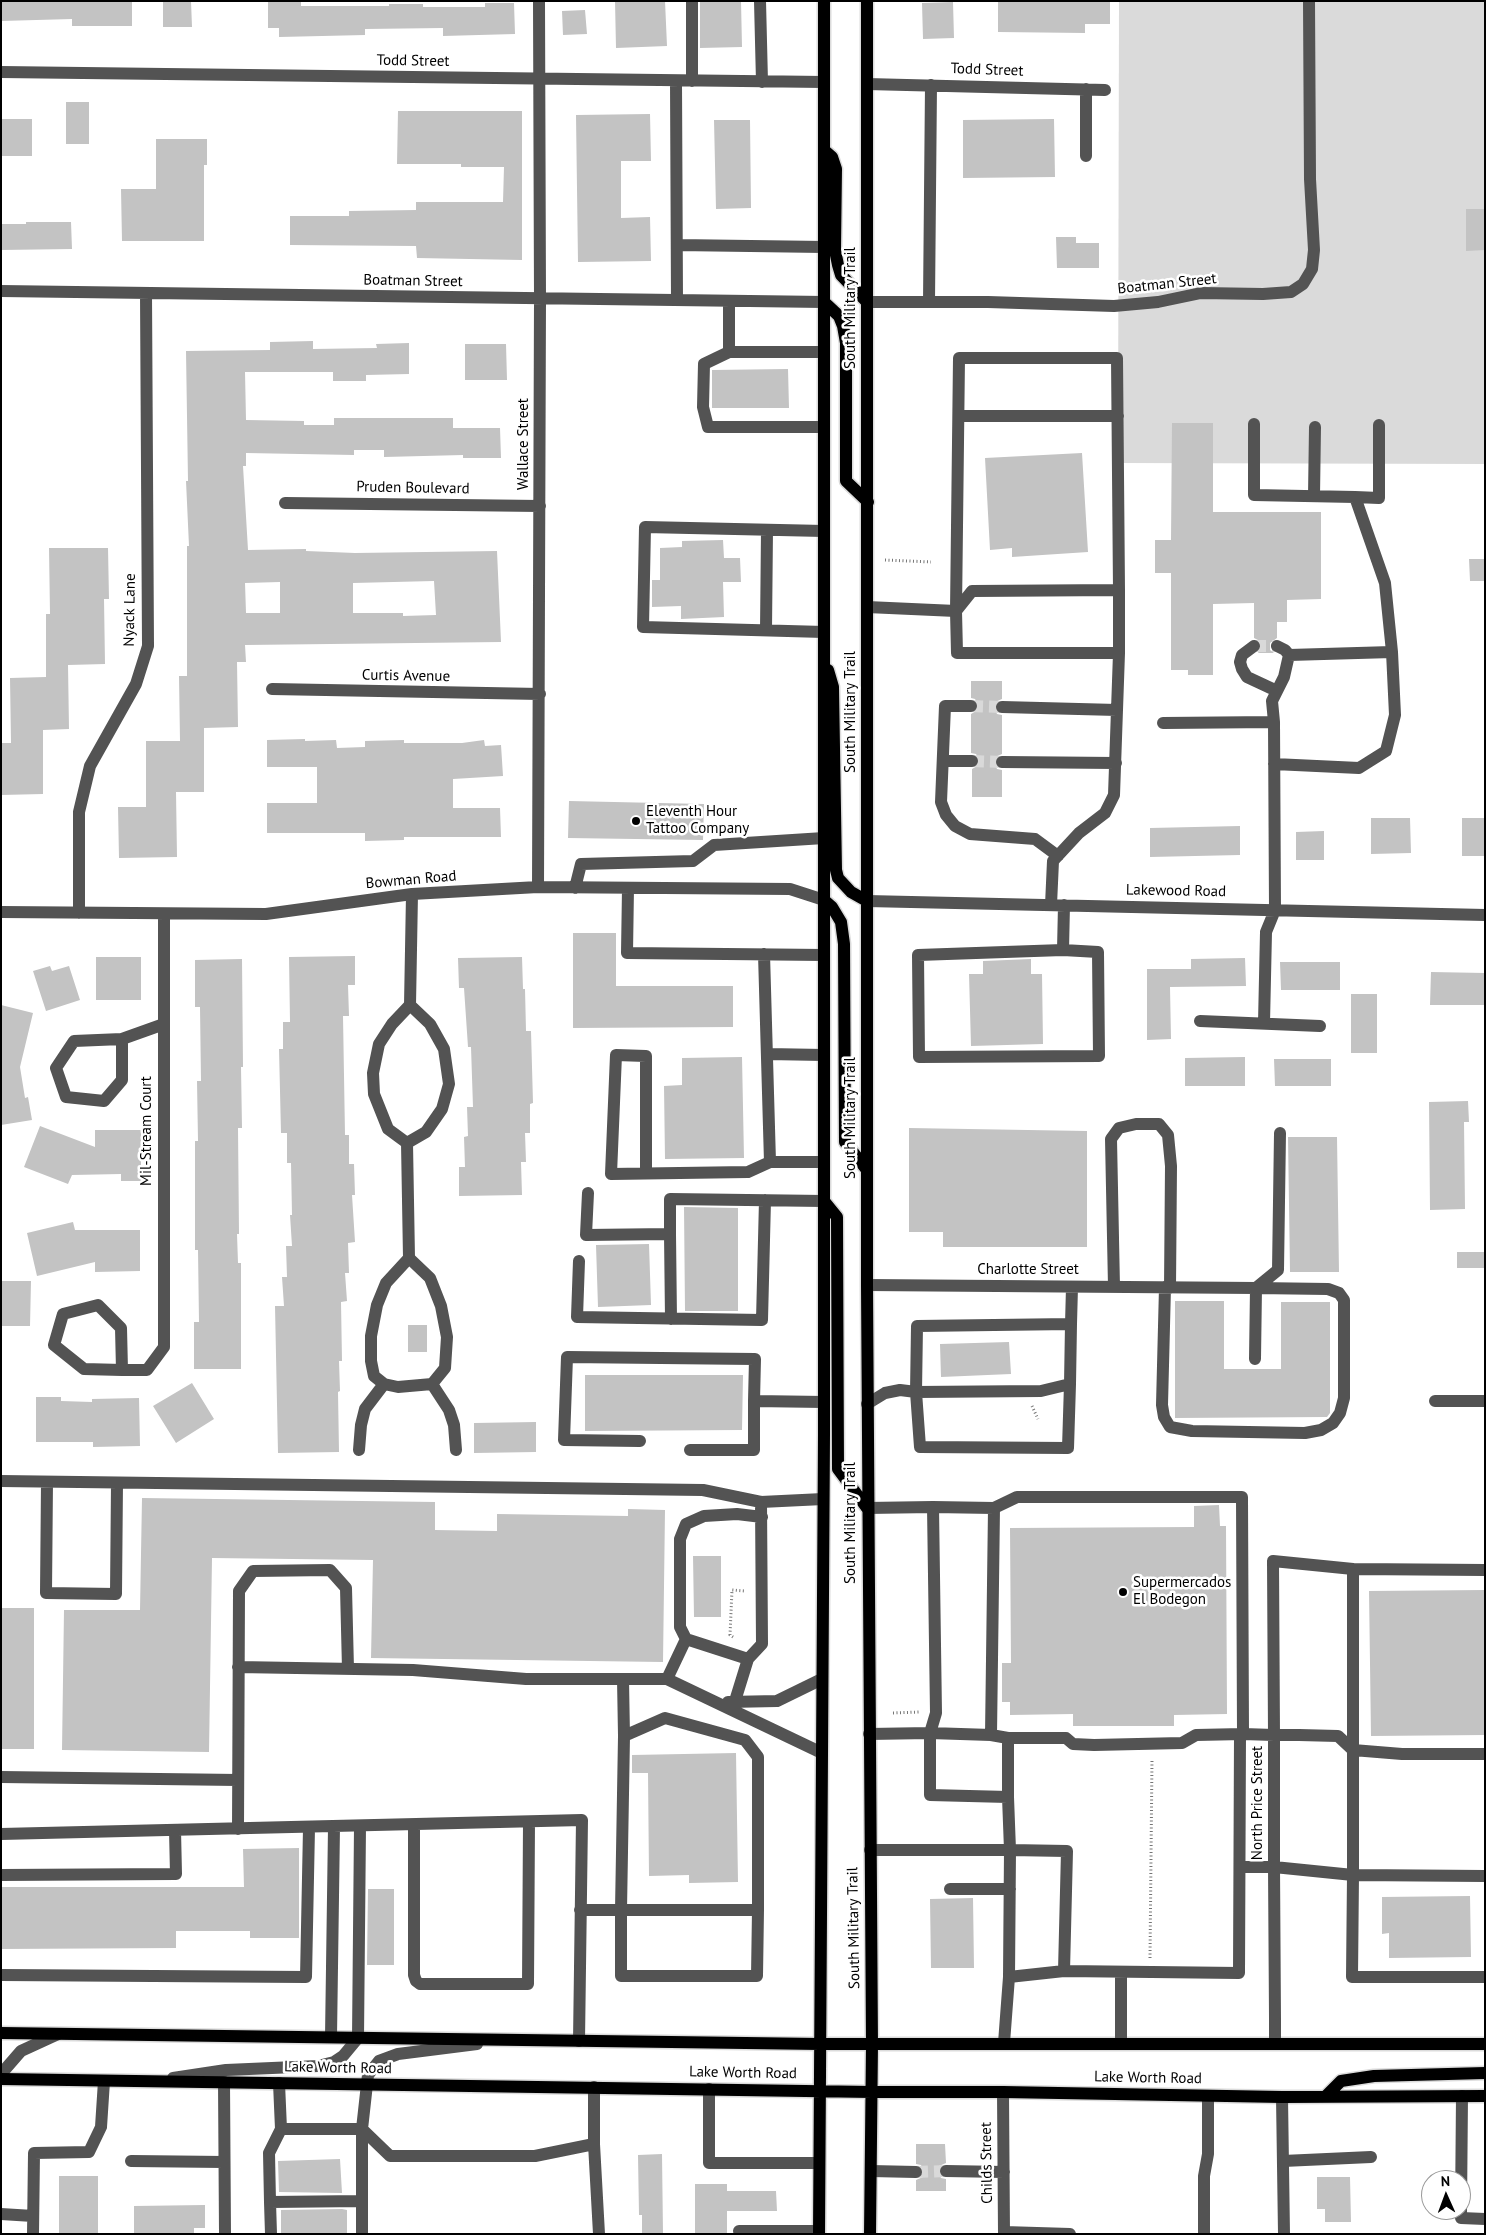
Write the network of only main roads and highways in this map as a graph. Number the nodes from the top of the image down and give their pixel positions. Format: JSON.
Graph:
{"nodes":[{"id":1,"x":824,"y":1,"type":"edge"},
{"id":2,"x":867,"y":1,"type":"edge"},
{"id":3,"x":824,"y":150,"type":"junction"},
{"id":4,"x":824,"y":302,"type":"junction"},
{"id":5,"x":867,"y":302,"type":"junction"},
{"id":6,"x":868,"y":502,"type":"junction"},
{"id":7,"x":824,"y":658,"type":"junction"},
{"id":8,"x":824,"y":900,"type":"junction"},
{"id":9,"x":867,"y":901,"type":"junction"},
{"id":10,"x":867,"y":1170,"type":"junction"},
{"id":11,"x":824,"y":1201,"type":"junction"},
{"id":12,"x":867,"y":1508,"type":"junction"},
{"id":13,"x":1,"y":2033,"type":"edge"},
{"id":14,"x":820,"y":2044,"type":"junction"},
{"id":15,"x":872,"y":2044,"type":"junction"},
{"id":16,"x":1485,"y":2044,"type":"edge"},
{"id":17,"x":1485,"y":2073,"type":"edge"},
{"id":18,"x":1,"y":2079,"type":"edge"},
{"id":19,"x":819,"y":2091,"type":"junction"},
{"id":20,"x":872,"y":2092,"type":"junction"},
{"id":21,"x":1485,"y":2096,"type":"edge"},
{"id":22,"x":1326,"y":2097,"type":"junction"},
{"id":23,"x":819,"y":2232,"type":"edge"},
{"id":24,"x":870,"y":2234,"type":"edge"}],
"edges":[{"from":1,"to":3,"type":"main road","name":"South Military Trail"},
{"from":2,"to":5,"type":"main road","name":"South Military Trail"},
{"from":3,"to":4,"type":"main road","name":"South Military Trail"},
{"from":3,"to":5,"type":"main road"},
{"from":4,"to":6,"type":"main road"},
{"from":4,"to":7,"type":"main road","name":"South Military Trail"},
{"from":5,"to":6,"type":"main road","name":"South Military Trail"},
{"from":6,"to":9,"type":"main road","name":"South Military Trail"},
{"from":7,"to":8,"type":"main road","name":"South Military Trail"},
{"from":7,"to":9,"type":"main road"},
{"from":8,"to":10,"type":"main road"},
{"from":8,"to":11,"type":"main road","name":"South Military Trail"},
{"from":9,"to":10,"type":"main road","name":"South Military Trail"},
{"from":10,"to":12,"type":"main road","name":"South Military Trail"},
{"from":11,"to":12,"type":"main road"},
{"from":11,"to":14,"type":"main road","name":"South Military Trail"},
{"from":12,"to":15,"type":"main road","name":"South Military Trail"},
{"from":13,"to":14,"type":"main road","name":"Lake Worth Road"},
{"from":14,"to":15,"type":"main road","name":"Lake Worth Road"},
{"from":14,"to":19,"type":"main road","name":"South Military Trail"},
{"from":15,"to":16,"type":"main road","name":"Lake Worth Road"},
{"from":15,"to":20,"type":"main road","name":"South Military Trail"},
{"from":17,"to":22,"type":"main road"},
{"from":18,"to":19,"type":"main road","name":"Lake Worth Road"},
{"from":19,"to":20,"type":"main road","name":"Lake Worth Road"},
{"from":19,"to":23,"type":"main road","name":"South Military Trail"},
{"from":20,"to":22,"type":"main road","name":"Lake Worth Road"},
{"from":20,"to":24,"type":"main road","name":"South Military Trail"},
{"from":21,"to":22,"type":"main road","name":"Lake Worth Road"}]}
